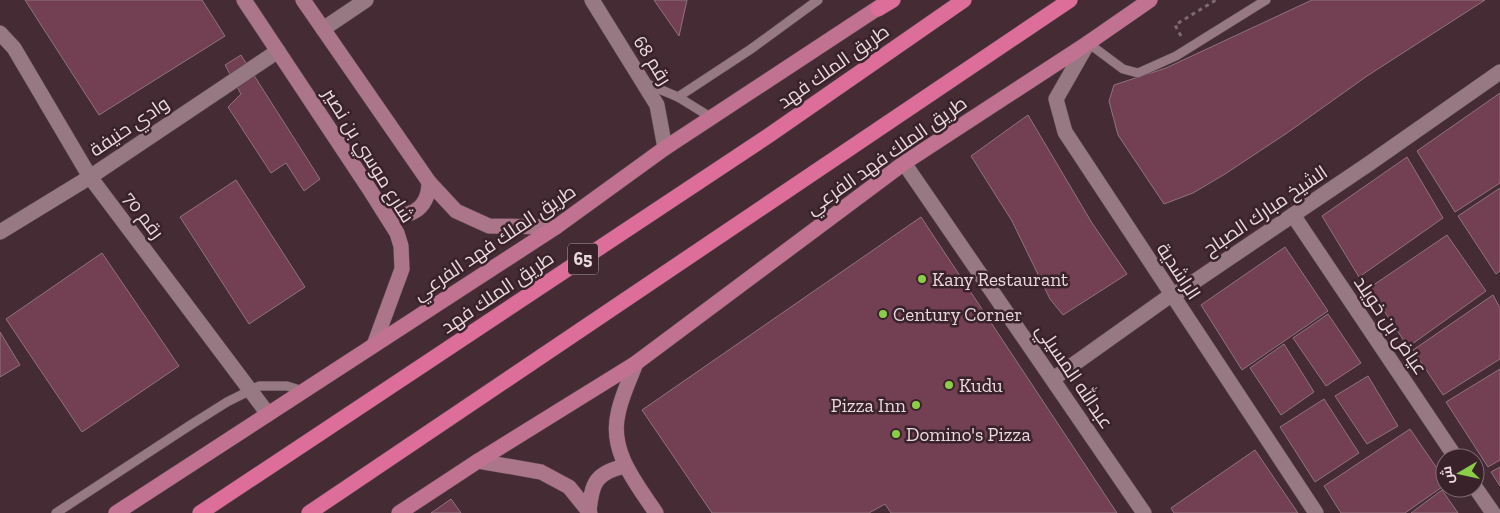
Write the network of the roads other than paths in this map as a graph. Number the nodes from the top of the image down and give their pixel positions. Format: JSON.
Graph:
{"nodes":[{"id":1,"x":244,"y":0,"type":"edge"},
{"id":2,"x":303,"y":0,"type":"edge"},
{"id":3,"x":366,"y":0,"type":"edge"},
{"id":4,"x":592,"y":0,"type":"edge"},
{"id":5,"x":818,"y":0,"type":"edge"},
{"id":6,"x":892,"y":0,"type":"edge"},
{"id":7,"x":964,"y":0,"type":"edge"},
{"id":8,"x":1070,"y":0,"type":"edge"},
{"id":9,"x":1150,"y":0,"type":"edge"},
{"id":10,"x":1266,"y":0,"type":"edge"},
{"id":11,"x":878,"y":10,"type":"joint"},
{"id":12,"x":323,"y":29,"type":"junction"},
{"id":13,"x":0,"y":33,"type":"edge"},
{"id":14,"x":1088,"y":43,"type":"junction"},
{"id":15,"x":278,"y":51,"type":"junction"},
{"id":16,"x":1500,"y":72,"type":"edge"},
{"id":17,"x":643,"y":82,"type":"junction"},
{"id":18,"x":678,"y":98,"type":"junction"},
{"id":19,"x":712,"y":118,"type":"junction"},
{"id":20,"x":665,"y":148,"type":"junction"},
{"id":21,"x":904,"y":162,"type":"junction"},
{"id":22,"x":90,"y":177,"type":"junction"},
{"id":23,"x":428,"y":182,"type":"junction"},
{"id":24,"x":382,"y":209,"type":"junction"},
{"id":25,"x":1293,"y":215,"type":"junction"},
{"id":26,"x":556,"y":227,"type":"junction"},
{"id":27,"x":0,"y":232,"type":"edge"},
{"id":28,"x":1171,"y":295,"type":"junction"},
{"id":29,"x":374,"y":345,"type":"junction"},
{"id":30,"x":636,"y":363,"type":"junction"},
{"id":31,"x":1052,"y":378,"type":"junction"},
{"id":32,"x":250,"y":390,"type":"junction"},
{"id":33,"x":303,"y":391,"type":"junction"},
{"id":34,"x":268,"y":414,"type":"junction"},
{"id":35,"x":1449,"y":448,"type":"edge"},
{"id":36,"x":478,"y":461,"type":"junction"},
{"id":37,"x":625,"y":466,"type":"junction"},
{"id":38,"x":1483,"y":498,"type":"edge"},
{"id":39,"x":589,"y":512,"type":"edge"},
{"id":40,"x":56,"y":513,"type":"edge"},
{"id":41,"x":116,"y":513,"type":"edge"},
{"id":42,"x":200,"y":513,"type":"edge"},
{"id":43,"x":309,"y":513,"type":"edge"},
{"id":44,"x":399,"y":513,"type":"edge"},
{"id":45,"x":656,"y":513,"type":"edge"},
{"id":46,"x":1144,"y":513,"type":"edge"},
{"id":47,"x":1316,"y":513,"type":"edge"},
{"id":48,"x":1493,"y":513,"type":"edge"}],
"edges":[{"from":1,"to":15,"type":"street","name":"شارع موسي بن نصير"},
{"from":2,"to":12,"type":"street","name":"شارع موسي بن نصير"},
{"from":3,"to":12,"type":"street"},
{"from":4,"to":17,"type":"street","name":"رقم 68"},
{"from":5,"to":18,"type":"lane"},
{"from":6,"to":11,"type":"highway"},
{"from":7,"to":42,"type":"highway","name":"طريق الملك فهد","number":"65"},
{"from":8,"to":43,"type":"highway"},
{"from":9,"to":14,"type":"main road","name":"طريق الملك فهد الفرعي"},
{"from":10,"to":14,"type":"lane"},
{"from":11,"to":19,"type":"main road","name":"طريق الملك فهد الفرعي"},
{"from":12,"to":23,"type":"street","name":"شارع موسي بن نصير"},
{"from":13,"to":22,"type":"street","name":"رقم 70"},
{"from":14,"to":21,"type":"main road","name":"طريق الملك فهد الفرعي"},
{"from":14,"to":28,"type":"street","name":"الراشدية"},
{"from":15,"to":22,"type":"street","name":"وادي حنيفة"},
{"from":15,"to":24,"type":"street","name":"شارع موسي بن نصير"},
{"from":16,"to":25,"type":"street","name":"الشيخ مبارك الصباح"},
{"from":17,"to":18,"type":"lane"},
{"from":17,"to":20,"type":"street","name":"رقم 68"},
{"from":18,"to":19,"type":"lane"},
{"from":19,"to":20,"type":"main road","name":"طريق الملك فهد الفرعي"},
{"from":20,"to":26,"type":"main road","name":"طريق الملك فهد الفرعي"},
{"from":21,"to":30,"type":"main road","name":"طريق الملك فهد الفرعي"},
{"from":21,"to":31,"type":"street","name":"عبدالله المسيلي"},
{"from":22,"to":27,"type":"street","name":"وادي حنيفة"},
{"from":22,"to":32,"type":"street","name":"رقم 70"},
{"from":23,"to":24,"type":"street"},
{"from":23,"to":26,"type":"street","name":"شارع موسي بن نصير"},
{"from":24,"to":29,"type":"street","name":"شارع موسي بن نصير"},
{"from":25,"to":28,"type":"street","name":"الشيخ مبارك الصباح"},
{"from":25,"to":35,"type":"street","name":"عياض بن خويلد"},
{"from":26,"to":29,"type":"main road","name":"طريق الملك فهد الفرعي"},
{"from":28,"to":31,"type":"street","name":"الشيخ مبارك الصباح"},
{"from":28,"to":47,"type":"street","name":"الراشدية"},
{"from":29,"to":33,"type":"main road","name":"طريق الملك فهد الفرعي"},
{"from":30,"to":36,"type":"main road","name":"طريق الملك فهد الفرعي"},
{"from":30,"to":37,"type":"street"},
{"from":31,"to":46,"type":"street","name":"عبدالله المسيلي"},
{"from":32,"to":33,"type":"lane"},
{"from":32,"to":34,"type":"street","name":"رقم 70"},
{"from":32,"to":40,"type":"lane"},
{"from":33,"to":34,"type":"main road","name":"طريق الملك فهد الفرعي"},
{"from":34,"to":41,"type":"main road","name":"طريق الملك فهد الفرعي"},
{"from":36,"to":39,"type":"street"},
{"from":36,"to":44,"type":"main road","name":"طريق الملك فهد الفرعي"},
{"from":37,"to":39,"type":"street"},
{"from":37,"to":45,"type":"street"},
{"from":38,"to":48,"type":"street"}]}
